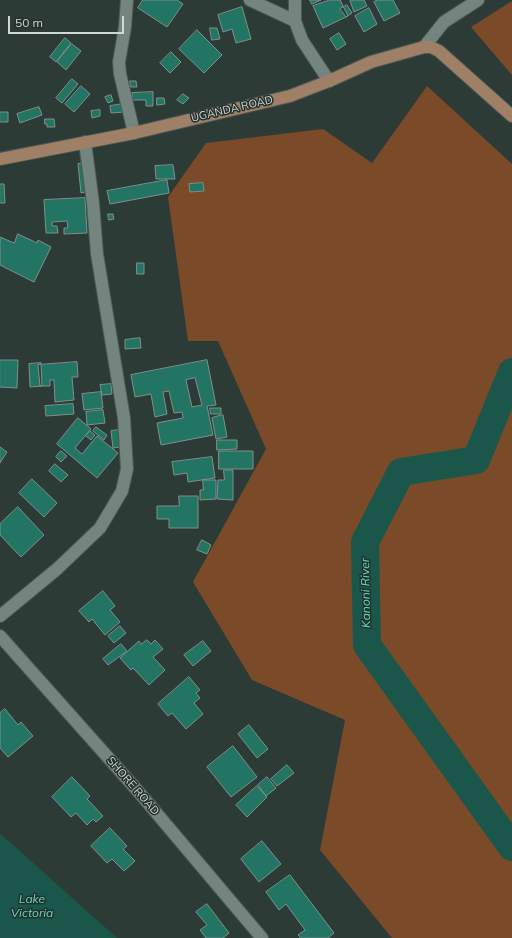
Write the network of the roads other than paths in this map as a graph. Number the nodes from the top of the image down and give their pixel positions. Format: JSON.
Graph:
{"nodes":[{"id":1,"x":127,"y":0,"type":"edge"},
{"id":2,"x":250,"y":0,"type":"edge"},
{"id":3,"x":295,"y":0,"type":"edge"},
{"id":4,"x":478,"y":0,"type":"edge"},
{"id":5,"x":295,"y":21,"type":"junction"},
{"id":6,"x":424,"y":46,"type":"junction"},
{"id":7,"x":329,"y":81,"type":"junction"},
{"id":8,"x":512,"y":116,"type":"edge"},
{"id":9,"x":134,"y":133,"type":"junction"},
{"id":10,"x":85,"y":142,"type":"junction"},
{"id":11,"x":0,"y":159,"type":"edge"},
{"id":12,"x":0,"y":616,"type":"edge"},
{"id":13,"x":0,"y":636,"type":"edge"},
{"id":14,"x":262,"y":938,"type":"edge"}],
"edges":[{"from":1,"to":9,"type":"street"},
{"from":2,"to":5,"type":"street"},
{"from":3,"to":5,"type":"street"},
{"from":4,"to":6,"type":"street"},
{"from":5,"to":7,"type":"street"},
{"from":6,"to":7,"type":"main road","name":"UGANDA ROAD"},
{"from":6,"to":8,"type":"main road"},
{"from":7,"to":9,"type":"main road","name":"UGANDA ROAD"},
{"from":9,"to":10,"type":"main road","name":"UGANDA ROAD"},
{"from":10,"to":11,"type":"main road","name":"UGANDA ROAD"},
{"from":10,"to":12,"type":"street"},
{"from":13,"to":14,"type":"street","name":"SHORE ROAD"}]}
